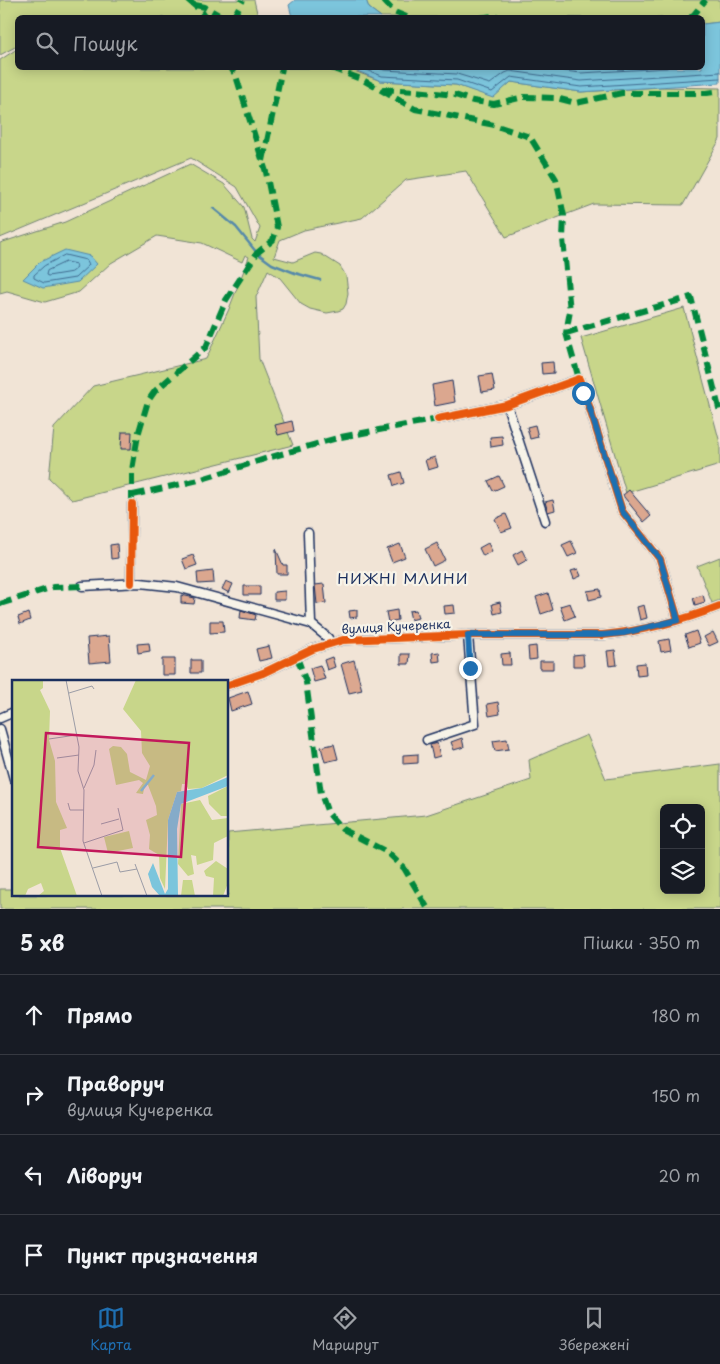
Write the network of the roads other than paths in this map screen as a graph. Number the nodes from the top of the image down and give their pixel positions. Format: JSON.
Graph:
{"nodes":[{"id":1,"x":507,"y":406,"type":"junction"},
{"id":2,"x":438,"y":419,"type":"dead end"},
{"id":3,"x":132,"y":504,"type":"dead end"},
{"id":4,"x":545,"y":521,"type":"dead end"},
{"id":5,"x":308,"y":533,"type":"dead end"},
{"id":6,"x":131,"y":583,"type":"junction"},
{"id":7,"x":82,"y":586,"type":"dead end"},
{"id":8,"x":720,"y":606,"type":"edge"},
{"id":9,"x":678,"y":620,"type":"junction"},
{"id":10,"x":311,"y":624,"type":"junction"},
{"id":11,"x":468,"y":635,"type":"junction"},
{"id":12,"x":330,"y":644,"type":"junction"},
{"id":13,"x":229,"y":685,"type":"edge"},
{"id":14,"x":12,"y":713,"type":"edge"},
{"id":15,"x":0,"y":718,"type":"edge"},
{"id":16,"x":0,"y":729,"type":"edge"},
{"id":17,"x":428,"y":740,"type":"dead end"},
{"id":18,"x":12,"y":772,"type":"edge"}],
"edges":[{"from":1,"to":2,"type":"street"},
{"from":1,"to":4,"type":"street"},
{"from":1,"to":9,"type":"street"},
{"from":3,"to":6,"type":"street"},
{"from":5,"to":10,"type":"street"},
{"from":6,"to":7,"type":"street"},
{"from":6,"to":10,"type":"street"},
{"from":8,"to":9,"type":"street","name":"вулиця Кучеренка"},
{"from":9,"to":11,"type":"street","name":"вулиця Кучеренка"},
{"from":10,"to":12,"type":"street"},
{"from":11,"to":12,"type":"street","name":"вулиця Кучеренка"},
{"from":11,"to":17,"type":"street"},
{"from":12,"to":13,"type":"street","name":"вулиця Кучеренка"},
{"from":14,"to":15,"type":"street"},
{"from":16,"to":18,"type":"street"}]}
